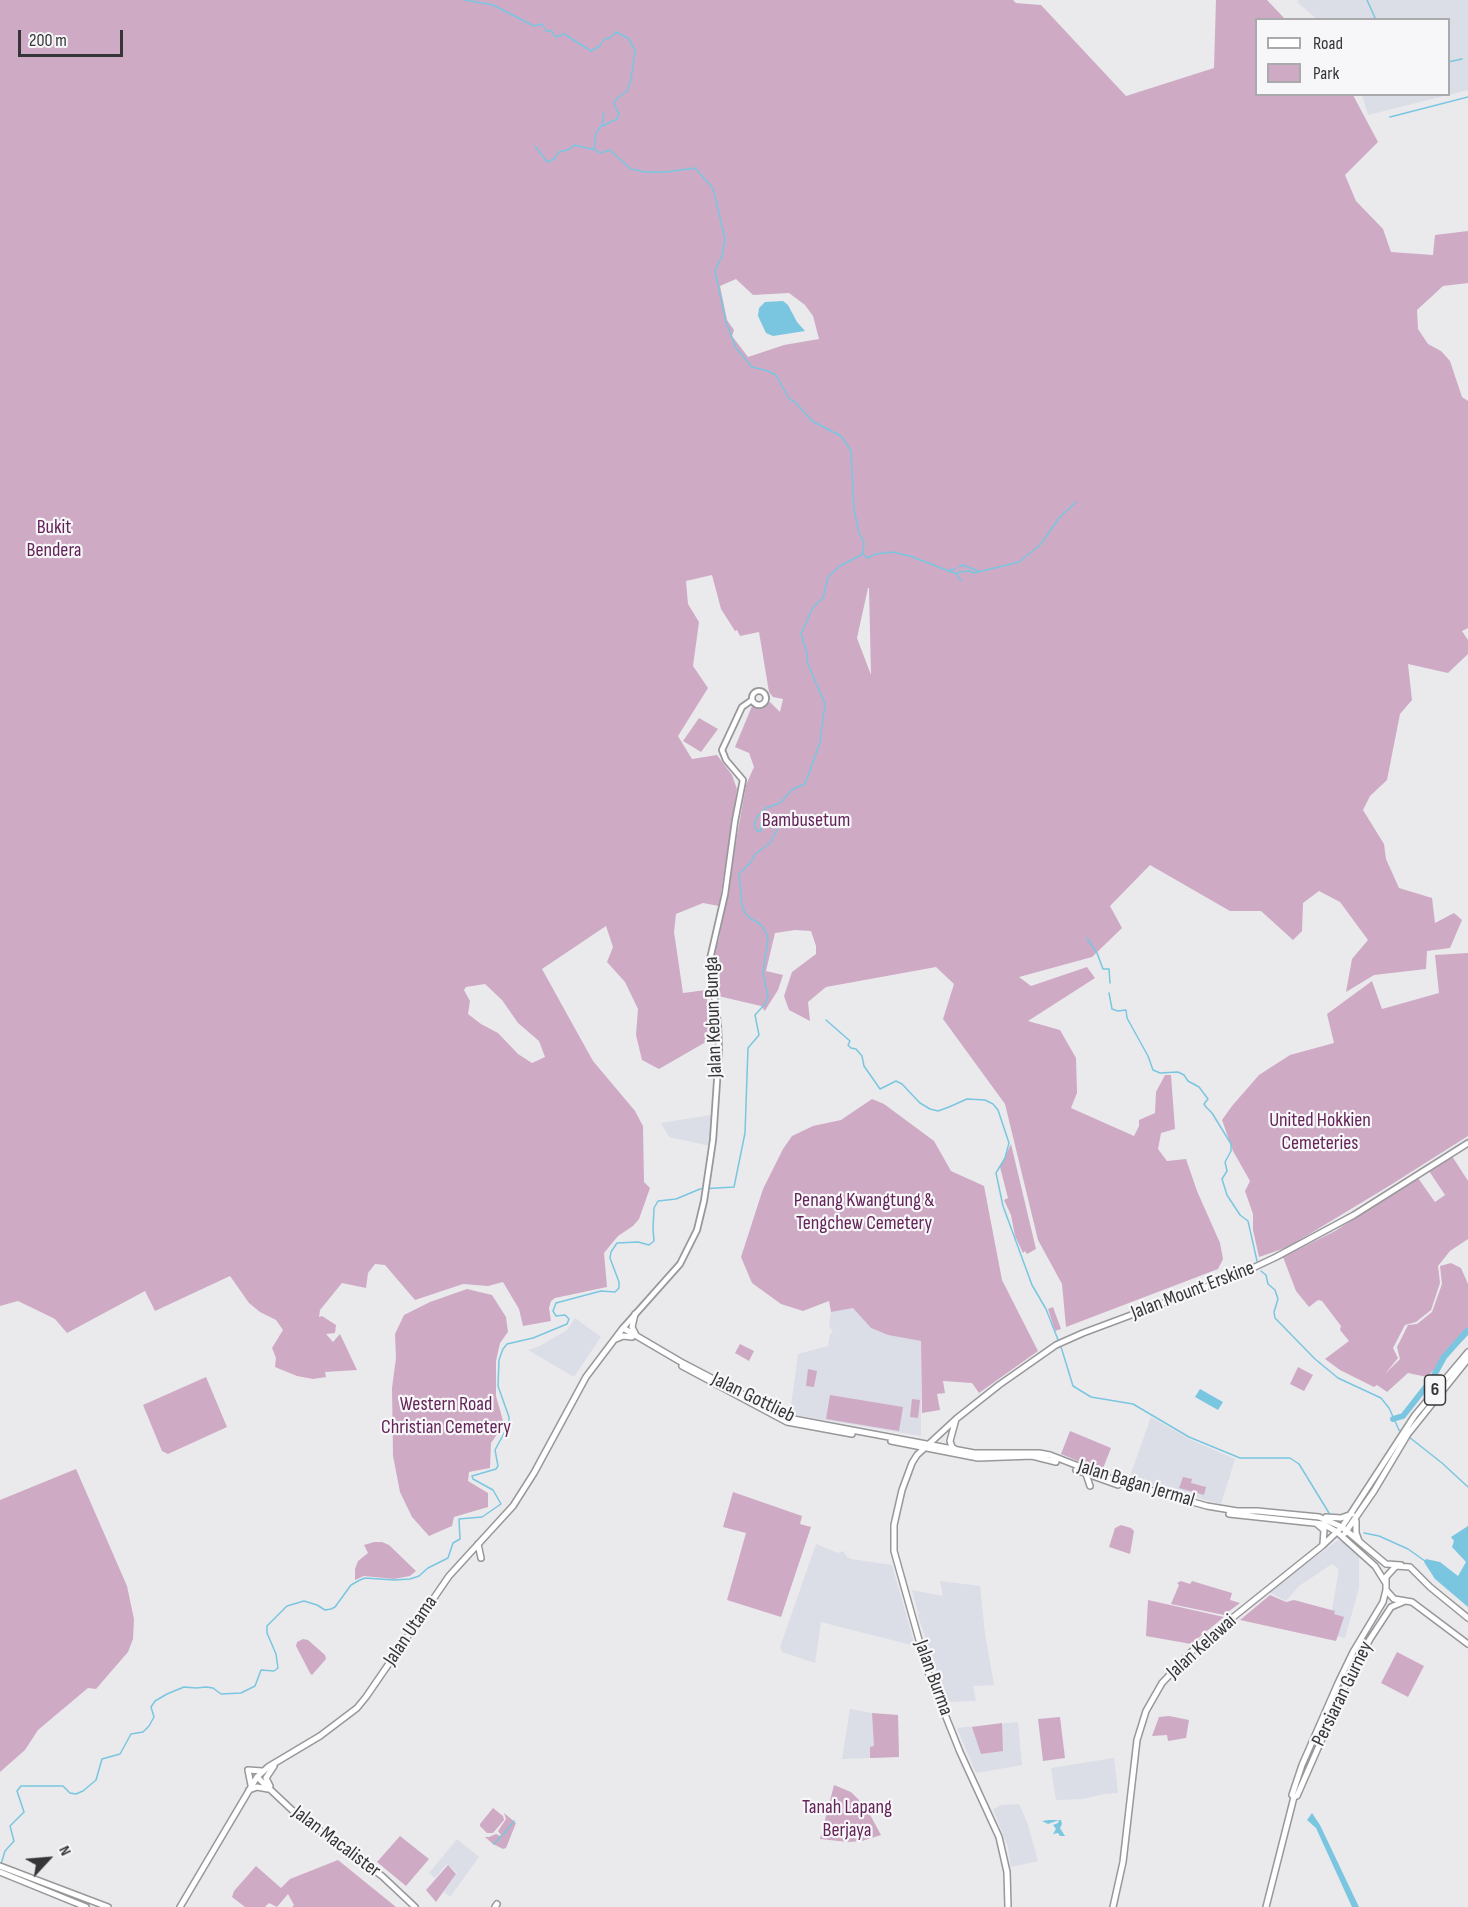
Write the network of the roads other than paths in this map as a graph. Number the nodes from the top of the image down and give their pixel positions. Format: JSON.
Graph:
{"nodes":[{"id":1,"x":752,"y":700,"type":"dead end"},
{"id":2,"x":1468,"y":1143,"type":"edge"},
{"id":3,"x":635,"y":1314,"type":"junction"},
{"id":4,"x":622,"y":1329,"type":"junction"},
{"id":5,"x":635,"y":1337,"type":"junction"},
{"id":6,"x":613,"y":1340,"type":"junction"},
{"id":7,"x":1468,"y":1352,"type":"edge"},
{"id":8,"x":1468,"y":1359,"type":"edge"},
{"id":9,"x":956,"y":1419,"type":"junction"},
{"id":10,"x":1406,"y":1432,"type":"junction"},
{"id":11,"x":939,"y":1434,"type":"junction"},
{"id":12,"x":904,"y":1440,"type":"junction"},
{"id":13,"x":1401,"y":1440,"type":"junction"},
{"id":14,"x":917,"y":1444,"type":"junction"},
{"id":15,"x":927,"y":1446,"type":"junction"},
{"id":16,"x":956,"y":1449,"type":"junction"},
{"id":17,"x":917,"y":1455,"type":"junction"},
{"id":18,"x":1086,"y":1474,"type":"junction"},
{"id":19,"x":1090,"y":1486,"type":"dead end"},
{"id":20,"x":1257,"y":1511,"type":"junction"},
{"id":21,"x":1277,"y":1513,"type":"junction"},
{"id":22,"x":1355,"y":1515,"type":"junction"},
{"id":23,"x":1264,"y":1518,"type":"junction"},
{"id":24,"x":1285,"y":1520,"type":"junction"},
{"id":25,"x":1317,"y":1520,"type":"junction"},
{"id":26,"x":1342,"y":1531,"type":"junction"},
{"id":27,"x":478,"y":1544,"type":"junction"},
{"id":28,"x":1361,"y":1544,"type":"junction"},
{"id":29,"x":1322,"y":1546,"type":"junction"},
{"id":30,"x":481,"y":1558,"type":"dead end"},
{"id":31,"x":1401,"y":1565,"type":"junction"},
{"id":32,"x":1385,"y":1582,"type":"junction"},
{"id":33,"x":1386,"y":1590,"type":"junction"},
{"id":34,"x":1405,"y":1601,"type":"junction"},
{"id":35,"x":1468,"y":1618,"type":"edge"},
{"id":36,"x":1468,"y":1644,"type":"edge"},
{"id":37,"x":275,"y":1764,"type":"junction"},
{"id":38,"x":1302,"y":1765,"type":"junction"},
{"id":39,"x":1308,"y":1768,"type":"junction"},
{"id":40,"x":264,"y":1770,"type":"junction"},
{"id":41,"x":257,"y":1777,"type":"junction"},
{"id":42,"x":250,"y":1789,"type":"junction"},
{"id":43,"x":270,"y":1790,"type":"junction"},
{"id":44,"x":276,"y":1795,"type":"junction"},
{"id":45,"x":1294,"y":1797,"type":"junction"},
{"id":46,"x":1,"y":1869,"type":"edge"},
{"id":47,"x":402,"y":1894,"type":"junction"},
{"id":48,"x":86,"y":1907,"type":"edge"},
{"id":49,"x":108,"y":1907,"type":"edge"},
{"id":50,"x":180,"y":1907,"type":"edge"},
{"id":51,"x":408,"y":1907,"type":"edge"},
{"id":52,"x":415,"y":1907,"type":"edge"},
{"id":53,"x":1008,"y":1907,"type":"edge"},
{"id":54,"x":1113,"y":1907,"type":"edge"},
{"id":55,"x":1266,"y":1907,"type":"edge"}],
"edges":[{"from":1,"to":3,"type":"street","name":"Jalan Kebun Bunga"},
{"from":2,"to":9,"type":"main road","name":"Jalan Mount Erskine"},
{"from":3,"to":4,"type":"street","name":"Jalan Kebun Bunga"},
{"from":3,"to":5,"type":"main road"},
{"from":4,"to":5,"type":"main road","name":"Jalan Gottlieb"},
{"from":4,"to":6,"type":"main road","name":"Jalan Utama"},
{"from":5,"to":6,"type":"main road"},
{"from":5,"to":12,"type":"main road","name":"Jalan Gottlieb"},
{"from":5,"to":14,"type":"main road","name":"Jalan Gottlieb"},
{"from":6,"to":27,"type":"main road","name":"Jalan Utama"},
{"from":7,"to":10,"type":"main road","number":"6"},
{"from":8,"to":10,"type":"main road","number":"6"},
{"from":9,"to":11,"type":"main road","name":"Jalan Mount Erskine"},
{"from":9,"to":16,"type":"main road"},
{"from":10,"to":13,"type":"main road","number":"6"},
{"from":11,"to":12,"type":"main road"},
{"from":11,"to":15,"type":"main road","name":"Jalan Mount Erskine"},
{"from":12,"to":14,"type":"main road","name":"Jalan Gottlieb"},
{"from":13,"to":22,"type":"main road","number":"6"},
{"from":13,"to":22,"type":"main road","number":"6"},
{"from":14,"to":15,"type":"main road","name":"Jalan Gottlieb"},
{"from":14,"to":17,"type":"main road"},
{"from":15,"to":16,"type":"main road","name":"Jalan Bagan Jermal"},
{"from":15,"to":17,"type":"main road","name":"Jalan Burma"},
{"from":15,"to":18,"type":"main road","name":"Jalan Bagan Jermal"},
{"from":16,"to":20,"type":"main road","name":"Jalan Bagan Jermal"},
{"from":17,"to":53,"type":"main road","name":"Jalan Burma"},
{"from":18,"to":19,"type":"main road"},
{"from":18,"to":23,"type":"main road","name":"Jalan Bagan Jermal"},
{"from":20,"to":21,"type":"main road","name":"Jalan Bagan Jermal"},
{"from":20,"to":23,"type":"main road"},
{"from":21,"to":24,"type":"main road"},
{"from":21,"to":25,"type":"main road","name":"Jalan Bagan Jermal"},
{"from":22,"to":25,"type":"main road"},
{"from":22,"to":26,"type":"main road","number":"6"},
{"from":22,"to":28,"type":"main road"},
{"from":23,"to":24,"type":"main road","name":"Jalan Bagan Jermal"},
{"from":24,"to":25,"type":"main road","name":"Jalan Bagan Jermal"},
{"from":25,"to":26,"type":"main road","name":"Jalan Bagan Jermal"},
{"from":25,"to":29,"type":"main road"},
{"from":26,"to":28,"type":"main road"},
{"from":26,"to":29,"type":"main road","name":"Jalan Kelawai"},
{"from":26,"to":32,"type":"main road"},
{"from":27,"to":30,"type":"main road"},
{"from":27,"to":37,"type":"main road","name":"Jalan Utama"},
{"from":28,"to":31,"type":"main road"},
{"from":29,"to":54,"type":"main road","name":"Jalan Kelawai"},
{"from":31,"to":32,"type":"main road"},
{"from":31,"to":35,"type":"main road"},
{"from":32,"to":33,"type":"main road"},
{"from":33,"to":34,"type":"main road"},
{"from":33,"to":38,"type":"main road","name":"Persiaran Gurney"},
{"from":34,"to":36,"type":"main road"},
{"from":34,"to":39,"type":"main road","name":"Persiaran Gurney"},
{"from":37,"to":40,"type":"main road","name":"Jalan Utama"},
{"from":37,"to":44,"type":"main road"},
{"from":38,"to":39,"type":"main road"},
{"from":38,"to":45,"type":"main road","name":"Persiaran Gurney"},
{"from":39,"to":45,"type":"main road","name":"Persiaran Gurney"},
{"from":40,"to":41,"type":"main road","name":"Jalan Utama"},
{"from":40,"to":42,"type":"main road"},
{"from":41,"to":42,"type":"main road","name":"Jalan Utama"},
{"from":41,"to":43,"type":"main road","name":"Jalan Macalister"},
{"from":42,"to":43,"type":"main road"},
{"from":42,"to":50,"type":"main road","name":"Jalan Utama"},
{"from":43,"to":44,"type":"main road","name":"Jalan Macalister"},
{"from":44,"to":47,"type":"main road","name":"Jalan Macalister"},
{"from":45,"to":55,"type":"main road","name":"Persiaran Gurney"},
{"from":46,"to":48,"type":"main road"},
{"from":46,"to":49,"type":"main road"},
{"from":47,"to":51,"type":"main road"},
{"from":47,"to":52,"type":"main road","name":"Jalan Macalister"}]}
